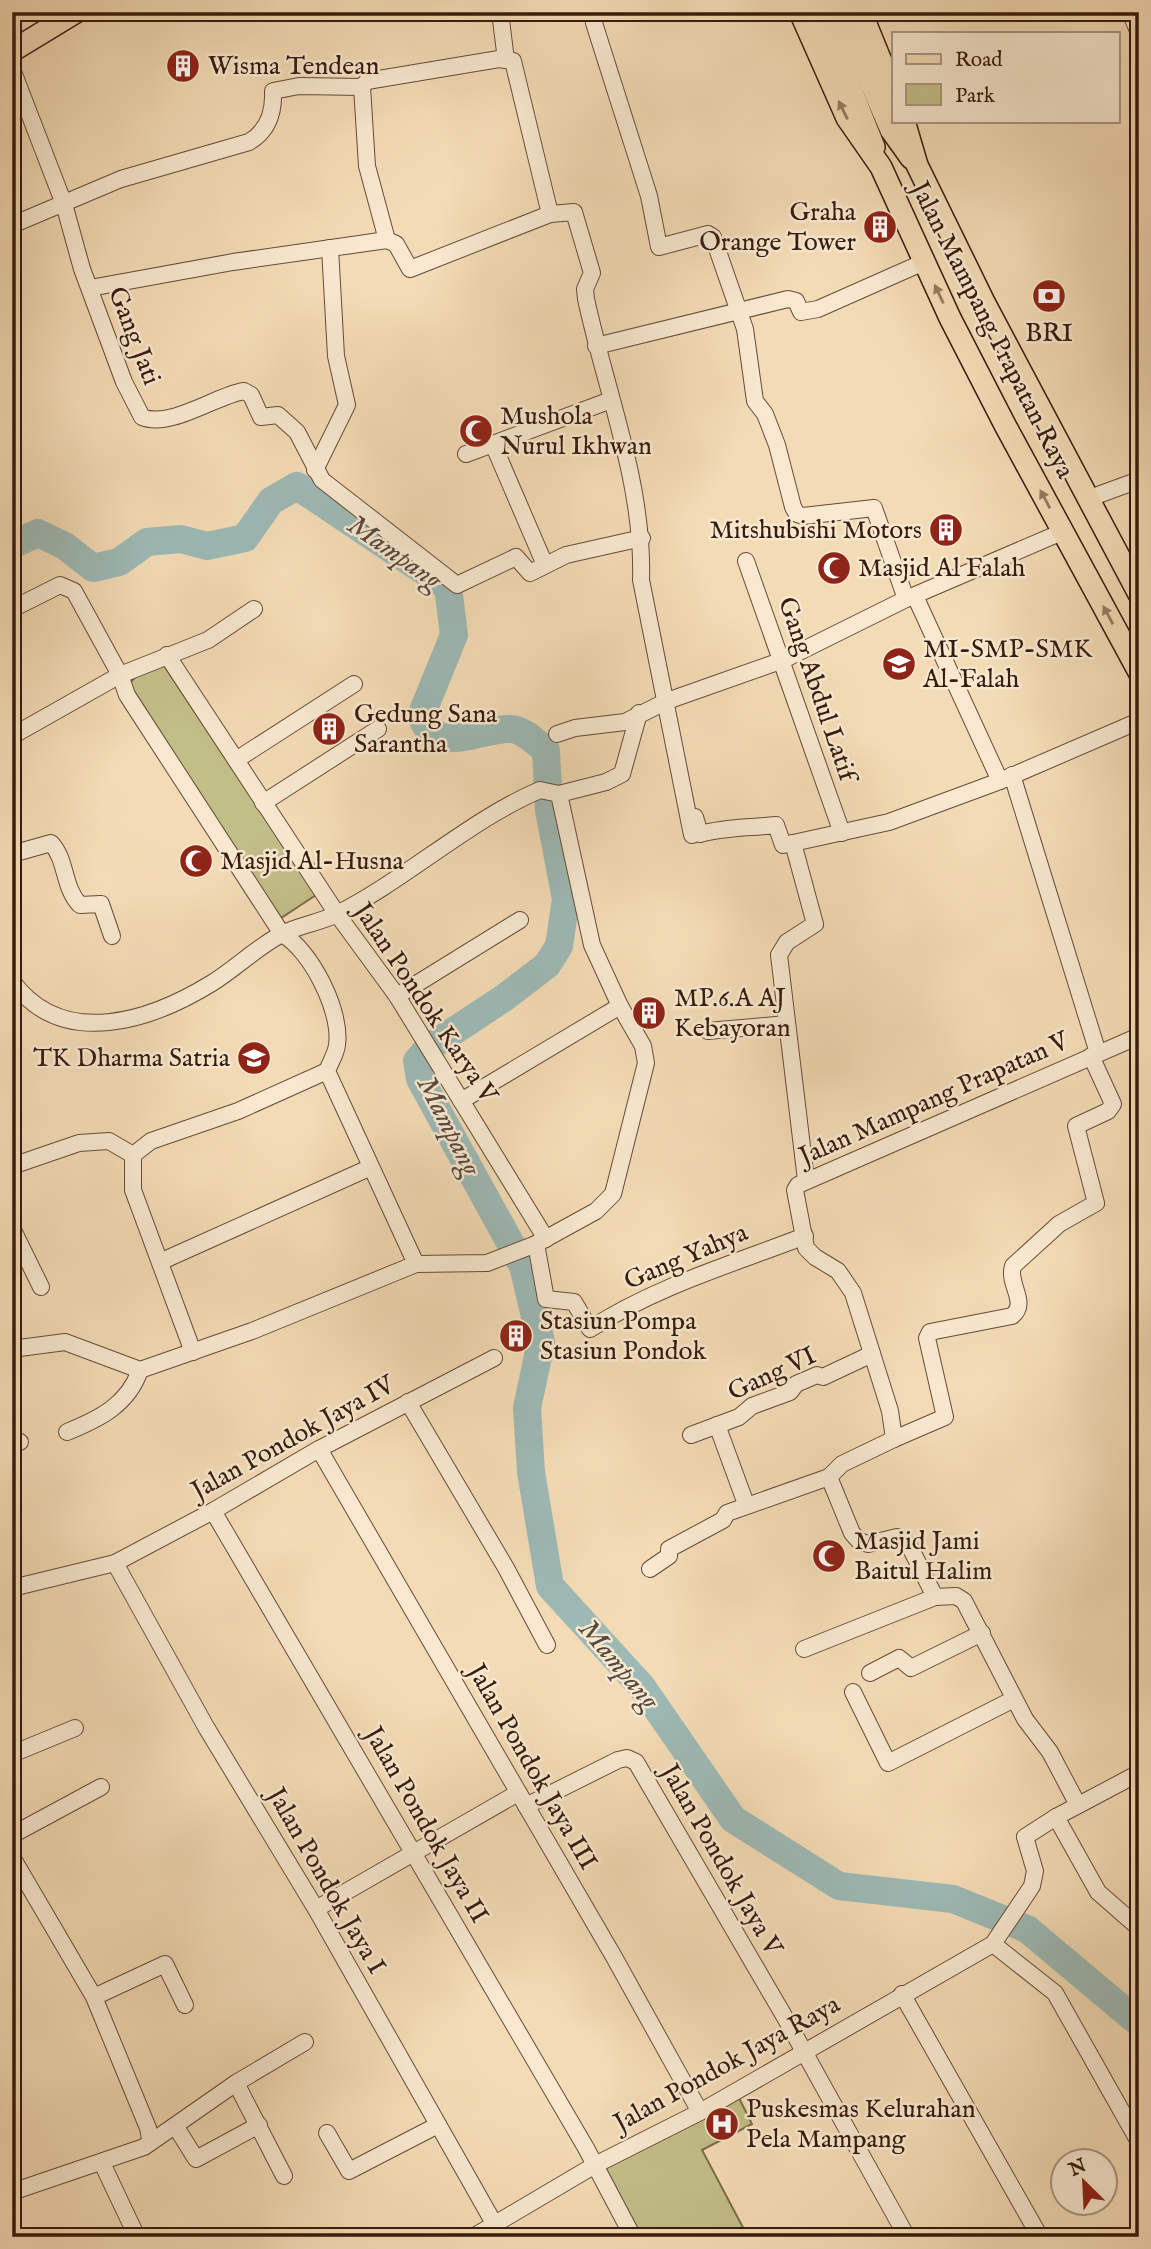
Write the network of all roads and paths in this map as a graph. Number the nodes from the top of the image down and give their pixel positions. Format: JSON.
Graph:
{"nodes":[{"id":1,"x":76,"y":12,"type":"edge"},
{"id":2,"x":500,"y":12,"type":"edge"},
{"id":3,"x":593,"y":12,"type":"edge"},
{"id":4,"x":800,"y":12,"type":"edge"},
{"id":5,"x":820,"y":12,"type":"edge"},
{"id":6,"x":840,"y":12,"type":"edge"},
{"id":7,"x":861,"y":12,"type":"edge"},
{"id":8,"x":1130,"y":12,"type":"edge"},
{"id":9,"x":1139,"y":33,"type":"edge"},
{"id":10,"x":12,"y":51,"type":"edge"},
{"id":11,"x":510,"y":61,"type":"junction"},
{"id":12,"x":12,"y":69,"type":"edge"},
{"id":13,"x":362,"y":87,"type":"junction"},
{"id":14,"x":892,"y":88,"type":"edge"},
{"id":15,"x":904,"y":122,"type":"edge"},
{"id":16,"x":917,"y":165,"type":"junction"},
{"id":17,"x":881,"y":167,"type":"junction"},
{"id":18,"x":64,"y":204,"type":"junction"},
{"id":19,"x":550,"y":215,"type":"junction"},
{"id":20,"x":12,"y":225,"type":"edge"},
{"id":21,"x":387,"y":240,"type":"junction"},
{"id":22,"x":330,"y":248,"type":"junction"},
{"id":23,"x":924,"y":262,"type":"junction"},
{"id":24,"x":90,"y":288,"type":"junction"},
{"id":25,"x":739,"y":313,"type":"junction"},
{"id":26,"x":596,"y":346,"type":"junction"},
{"id":27,"x":611,"y":400,"type":"junction"},
{"id":28,"x":493,"y":444,"type":"junction"},
{"id":29,"x":466,"y":454,"type":"dead end"},
{"id":30,"x":312,"y":466,"type":"junction"},
{"id":31,"x":1139,"y":480,"type":"edge"},
{"id":32,"x":1087,"y":499,"type":"junction"},
{"id":33,"x":1062,"y":531,"type":"junction"},
{"id":34,"x":642,"y":538,"type":"junction"},
{"id":35,"x":747,"y":561,"type":"dead end"},
{"id":36,"x":545,"y":565,"type":"junction"},
{"id":37,"x":1139,"y":594,"type":"edge"},
{"id":38,"x":910,"y":598,"type":"junction"},
{"id":39,"x":12,"y":609,"type":"edge"},
{"id":40,"x":254,"y":609,"type":"dead end"},
{"id":41,"x":167,"y":654,"type":"junction"},
{"id":42,"x":783,"y":660,"type":"junction"},
{"id":43,"x":1139,"y":672,"type":"edge"},
{"id":44,"x":120,"y":675,"type":"junction"},
{"id":45,"x":354,"y":684,"type":"dead end"},
{"id":46,"x":668,"y":707,"type":"junction"},
{"id":47,"x":639,"y":713,"type":"junction"},
{"id":48,"x":1139,"y":721,"type":"edge"},
{"id":49,"x":378,"y":729,"type":"dead end"},
{"id":50,"x":557,"y":734,"type":"dead end"},
{"id":51,"x":12,"y":736,"type":"edge"},
{"id":52,"x":236,"y":760,"type":"junction"},
{"id":53,"x":1006,"y":778,"type":"junction"},
{"id":54,"x":551,"y":792,"type":"junction"},
{"id":55,"x":264,"y":803,"type":"junction"},
{"id":56,"x":842,"y":832,"type":"junction"},
{"id":57,"x":692,"y":835,"type":"dead end"},
{"id":58,"x":793,"y":843,"type":"junction"},
{"id":59,"x":12,"y":854,"type":"edge"},
{"id":60,"x":337,"y":914,"type":"junction"},
{"id":61,"x":520,"y":920,"type":"dead end"},
{"id":62,"x":282,"y":934,"type":"junction"},
{"id":63,"x":112,"y":936,"type":"dead end"},
{"id":64,"x":12,"y":981,"type":"edge"},
{"id":65,"x":397,"y":996,"type":"junction"},
{"id":66,"x":620,"y":1006,"type":"junction"},
{"id":67,"x":787,"y":1024,"type":"junction"},
{"id":68,"x":708,"y":1031,"type":"dead end"},
{"id":69,"x":1139,"y":1036,"type":"edge"},
{"id":70,"x":1094,"y":1055,"type":"junction"},
{"id":71,"x":327,"y":1071,"type":"junction"},
{"id":72,"x":461,"y":1101,"type":"junction"},
{"id":73,"x":133,"y":1155,"type":"junction"},
{"id":74,"x":12,"y":1167,"type":"edge"},
{"id":75,"x":369,"y":1168,"type":"junction"},
{"id":76,"x":806,"y":1180,"type":"junction"},
{"id":77,"x":12,"y":1228,"type":"edge"},
{"id":78,"x":805,"y":1236,"type":"junction"},
{"id":79,"x":537,"y":1243,"type":"junction"},
{"id":80,"x":162,"y":1261,"type":"junction"},
{"id":81,"x":416,"y":1264,"type":"junction"},
{"id":82,"x":41,"y":1287,"type":"dead end"},
{"id":83,"x":12,"y":1349,"type":"edge"},
{"id":84,"x":193,"y":1352,"type":"junction"},
{"id":85,"x":872,"y":1354,"type":"junction"},
{"id":86,"x":494,"y":1358,"type":"dead end"},
{"id":87,"x":140,"y":1370,"type":"junction"},
{"id":88,"x":408,"y":1402,"type":"junction"},
{"id":89,"x":717,"y":1425,"type":"junction"},
{"id":90,"x":67,"y":1432,"type":"dead end"},
{"id":91,"x":691,"y":1435,"type":"dead end"},
{"id":92,"x":894,"y":1439,"type":"junction"},
{"id":93,"x":319,"y":1449,"type":"junction"},
{"id":94,"x":829,"y":1477,"type":"junction"},
{"id":95,"x":746,"y":1504,"type":"junction"},
{"id":96,"x":213,"y":1511,"type":"junction"},
{"id":97,"x":115,"y":1563,"type":"junction"},
{"id":98,"x":650,"y":1569,"type":"dead end"},
{"id":99,"x":12,"y":1588,"type":"edge"},
{"id":100,"x":935,"y":1597,"type":"junction"},
{"id":101,"x":982,"y":1633,"type":"junction"},
{"id":102,"x":547,"y":1645,"type":"dead end"},
{"id":103,"x":804,"y":1649,"type":"dead end"},
{"id":104,"x":870,"y":1673,"type":"dead end"},
{"id":105,"x":853,"y":1692,"type":"dead end"},
{"id":106,"x":1014,"y":1699,"type":"junction"},
{"id":107,"x":75,"y":1728,"type":"dead end"},
{"id":108,"x":12,"y":1754,"type":"edge"},
{"id":109,"x":1139,"y":1773,"type":"edge"},
{"id":110,"x":101,"y":1787,"type":"dead end"},
{"id":111,"x":522,"y":1799,"type":"junction"},
{"id":112,"x":1078,"y":1805,"type":"junction"},
{"id":113,"x":1056,"y":1817,"type":"junction"},
{"id":114,"x":12,"y":1835,"type":"edge"},
{"id":115,"x":414,"y":1854,"type":"junction"},
{"id":116,"x":12,"y":1857,"type":"edge"},
{"id":117,"x":20,"y":1887,"type":"edge"},
{"id":118,"x":316,"y":1909,"type":"junction"},
{"id":119,"x":1139,"y":1928,"type":"edge"},
{"id":120,"x":998,"y":1938,"type":"junction"},
{"id":121,"x":902,"y":1994,"type":"junction"},
{"id":122,"x":94,"y":1997,"type":"junction"},
{"id":123,"x":185,"y":2005,"type":"dead end"},
{"id":124,"x":305,"y":2042,"type":"dead end"},
{"id":125,"x":803,"y":2052,"type":"junction"},
{"id":126,"x":236,"y":2082,"type":"junction"},
{"id":127,"x":700,"y":2112,"type":"junction"},
{"id":128,"x":259,"y":2125,"type":"junction"},
{"id":129,"x":438,"y":2125,"type":"junction"},
{"id":130,"x":176,"y":2127,"type":"junction"},
{"id":131,"x":327,"y":2133,"type":"dead end"},
{"id":132,"x":150,"y":2139,"type":"junction"},
{"id":133,"x":1139,"y":2142,"type":"edge"},
{"id":134,"x":102,"y":2163,"type":"junction"},
{"id":135,"x":595,"y":2165,"type":"junction"},
{"id":136,"x":284,"y":2176,"type":"dead end"},
{"id":137,"x":12,"y":2192,"type":"edge"},
{"id":138,"x":495,"y":2225,"type":"junction"},
{"id":139,"x":137,"y":2237,"type":"edge"},
{"id":140,"x":473,"y":2237,"type":"edge"},
{"id":141,"x":633,"y":2237,"type":"edge"},
{"id":142,"x":907,"y":2237,"type":"edge"},
{"id":143,"x":1040,"y":2237,"type":"edge"}],
"edges":[{"from":1,"to":10,"type":"main road"},
{"from":2,"to":11,"type":"street"},
{"from":3,"to":25,"type":"street"},
{"from":17,"to":4,"type":"main road","name":"Jalan Mampang Prapatan Raya","one_way":true},
{"from":5,"to":17,"type":"main road"},
{"from":6,"to":16,"type":"main road"},
{"from":7,"to":14,"type":"main road"},
{"from":8,"to":9,"type":"street"},
{"from":11,"to":13,"type":"street"},
{"from":11,"to":19,"type":"street"},
{"from":12,"to":18,"type":"street","name":"Gang Jati"},
{"from":13,"to":18,"type":"street"},
{"from":13,"to":21,"type":"street"},
{"from":15,"to":16,"type":"main road","name":"Jalan Mampang Prapatan Raya"},
{"from":16,"to":32,"type":"main road","name":"Jalan Mampang Prapatan Raya"},
{"from":17,"to":23,"type":"main road","name":"Jalan Mampang Prapatan Raya"},
{"from":18,"to":20,"type":"street"},
{"from":18,"to":24,"type":"street","name":"Gang Jati"},
{"from":19,"to":21,"type":"street"},
{"from":19,"to":26,"type":"street"},
{"from":21,"to":22,"type":"street"},
{"from":22,"to":24,"type":"street"},
{"from":22,"to":30,"type":"street"},
{"from":23,"to":25,"type":"street"},
{"from":33,"to":23,"type":"main road","name":"Jalan Mampang Prapatan Raya","one_way":true},
{"from":24,"to":30,"type":"street","name":"Gang Jati"},
{"from":25,"to":26,"type":"street"},
{"from":25,"to":38,"type":"street"},
{"from":26,"to":27,"type":"street"},
{"from":27,"to":28,"type":"street"},
{"from":27,"to":34,"type":"street"},
{"from":28,"to":29,"type":"street"},
{"from":28,"to":36,"type":"street"},
{"from":30,"to":36,"type":"street"},
{"from":31,"to":32,"type":"street"},
{"from":32,"to":37,"type":"main road","name":"Jalan Mampang Prapatan Raya"},
{"from":33,"to":38,"type":"street"},
{"from":43,"to":33,"type":"main road","name":"Jalan Mampang Prapatan Raya","one_way":true},
{"from":34,"to":36,"type":"street"},
{"from":34,"to":46,"type":"street"},
{"from":35,"to":42,"type":"street","name":"Gang Abdul Latif"},
{"from":38,"to":42,"type":"street"},
{"from":38,"to":53,"type":"street"},
{"from":39,"to":44,"type":"street"},
{"from":40,"to":41,"type":"street"},
{"from":41,"to":44,"type":"street"},
{"from":41,"to":52,"type":"street","name":"Jalan Pondok Karya V"},
{"from":42,"to":46,"type":"street"},
{"from":42,"to":56,"type":"street","name":"Gang Abdul Latif"},
{"from":44,"to":51,"type":"street"},
{"from":44,"to":62,"type":"street"},
{"from":45,"to":52,"type":"street"},
{"from":46,"to":47,"type":"street"},
{"from":46,"to":57,"type":"street"},
{"from":46,"to":58,"type":"street"},
{"from":47,"to":50,"type":"street"},
{"from":47,"to":54,"type":"street"},
{"from":48,"to":53,"type":"street"},
{"from":49,"to":55,"type":"street"},
{"from":52,"to":55,"type":"street","name":"Jalan Pondok Karya V"},
{"from":53,"to":56,"type":"street"},
{"from":53,"to":70,"type":"street"},
{"from":54,"to":60,"type":"street"},
{"from":54,"to":66,"type":"street"},
{"from":55,"to":60,"type":"street","name":"Jalan Pondok Karya V"},
{"from":56,"to":58,"type":"street"},
{"from":58,"to":67,"type":"street"},
{"from":59,"to":63,"type":"street"},
{"from":60,"to":62,"type":"street"},
{"from":60,"to":65,"type":"street","name":"Jalan Pondok Karya V"},
{"from":61,"to":65,"type":"street"},
{"from":62,"to":64,"type":"street"},
{"from":62,"to":71,"type":"street"},
{"from":65,"to":72,"type":"street","name":"Jalan Pondok Karya V"},
{"from":66,"to":72,"type":"street"},
{"from":66,"to":79,"type":"street"},
{"from":67,"to":68,"type":"street"},
{"from":67,"to":76,"type":"street"},
{"from":69,"to":70,"type":"street","name":"Jalan Mampang Prapatan V"},
{"from":70,"to":76,"type":"street","name":"Jalan Mampang Prapatan V"},
{"from":70,"to":92,"type":"street"},
{"from":71,"to":73,"type":"street"},
{"from":71,"to":75,"type":"street"},
{"from":72,"to":79,"type":"street","name":"Jalan Pondok Karya V"},
{"from":73,"to":74,"type":"street"},
{"from":73,"to":80,"type":"street"},
{"from":75,"to":80,"type":"street"},
{"from":75,"to":81,"type":"street"},
{"from":76,"to":78,"type":"street","name":"Jalan Mampang Prapatan V"},
{"from":77,"to":82,"type":"street"},
{"from":78,"to":79,"type":"street","name":"Gang Yahya"},
{"from":78,"to":85,"type":"street","name":"Jalan Mampang Prapatan V"},
{"from":79,"to":81,"type":"street"},
{"from":80,"to":84,"type":"street"},
{"from":81,"to":84,"type":"street"},
{"from":83,"to":87,"type":"street"},
{"from":84,"to":87,"type":"street"},
{"from":85,"to":89,"type":"street","name":"Gang VI"},
{"from":85,"to":92,"type":"street","name":"Jalan Mampang Prapatan V"},
{"from":86,"to":88,"type":"street","name":"Jalan Pondok Jaya IV"},
{"from":87,"to":90,"type":"street"},
{"from":88,"to":93,"type":"street","name":"Jalan Pondok Jaya IV"},
{"from":88,"to":102,"type":"street"},
{"from":89,"to":91,"type":"street","name":"Gang VI"},
{"from":89,"to":95,"type":"street"},
{"from":92,"to":94,"type":"street"},
{"from":93,"to":96,"type":"street","name":"Jalan Pondok Jaya IV"},
{"from":93,"to":111,"type":"street","name":"Jalan Pondok Jaya III"},
{"from":94,"to":95,"type":"street"},
{"from":94,"to":100,"type":"street"},
{"from":95,"to":98,"type":"street"},
{"from":96,"to":97,"type":"street","name":"Jalan Pondok Jaya IV"},
{"from":96,"to":115,"type":"street","name":"Jalan Pondok Jaya II"},
{"from":97,"to":99,"type":"street","name":"Jalan Pondok Jaya IV"},
{"from":97,"to":118,"type":"street","name":"Jalan Pondok Jaya I"},
{"from":100,"to":101,"type":"street"},
{"from":100,"to":103,"type":"street"},
{"from":101,"to":104,"type":"street"},
{"from":101,"to":106,"type":"street"},
{"from":105,"to":106,"type":"street"},
{"from":106,"to":112,"type":"street"},
{"from":107,"to":108,"type":"street"},
{"from":109,"to":112,"type":"street"},
{"from":110,"to":114,"type":"street"},
{"from":111,"to":115,"type":"street"},
{"from":111,"to":125,"type":"street","name":"Jalan Pondok Jaya V"},
{"from":111,"to":127,"type":"street","name":"Jalan Pondok Jaya III"},
{"from":112,"to":113,"type":"street"},
{"from":113,"to":119,"type":"street"},
{"from":113,"to":120,"type":"street"},
{"from":115,"to":118,"type":"street"},
{"from":115,"to":135,"type":"street","name":"Jalan Pondok Jaya II"},
{"from":116,"to":117,"type":"street"},
{"from":117,"to":122,"type":"street"},
{"from":118,"to":129,"type":"street","name":"Jalan Pondok Jaya I"},
{"from":120,"to":121,"type":"street","name":"Jalan Pondok Jaya Raya"},
{"from":120,"to":133,"type":"street"},
{"from":121,"to":125,"type":"street","name":"Jalan Pondok Jaya Raya"},
{"from":121,"to":143,"type":"street"},
{"from":122,"to":123,"type":"street"},
{"from":122,"to":132,"type":"street"},
{"from":124,"to":126,"type":"street"},
{"from":125,"to":127,"type":"street","name":"Jalan Pondok Jaya Raya"},
{"from":125,"to":142,"type":"street"},
{"from":126,"to":128,"type":"street"},
{"from":126,"to":130,"type":"street"},
{"from":127,"to":135,"type":"street","name":"Jalan Pondok Jaya Raya"},
{"from":128,"to":130,"type":"street"},
{"from":128,"to":136,"type":"street"},
{"from":129,"to":131,"type":"street"},
{"from":129,"to":138,"type":"street","name":"Jalan Pondok Jaya I"},
{"from":130,"to":132,"type":"street"},
{"from":132,"to":134,"type":"street"},
{"from":134,"to":137,"type":"street"},
{"from":134,"to":139,"type":"street"},
{"from":135,"to":138,"type":"street","name":"Jalan Pondok Jaya Raya"},
{"from":135,"to":141,"type":"street","name":"Jalan Pondok Jaya II"},
{"from":138,"to":140,"type":"street","name":"Jalan Pondok Jaya Raya"}]}
